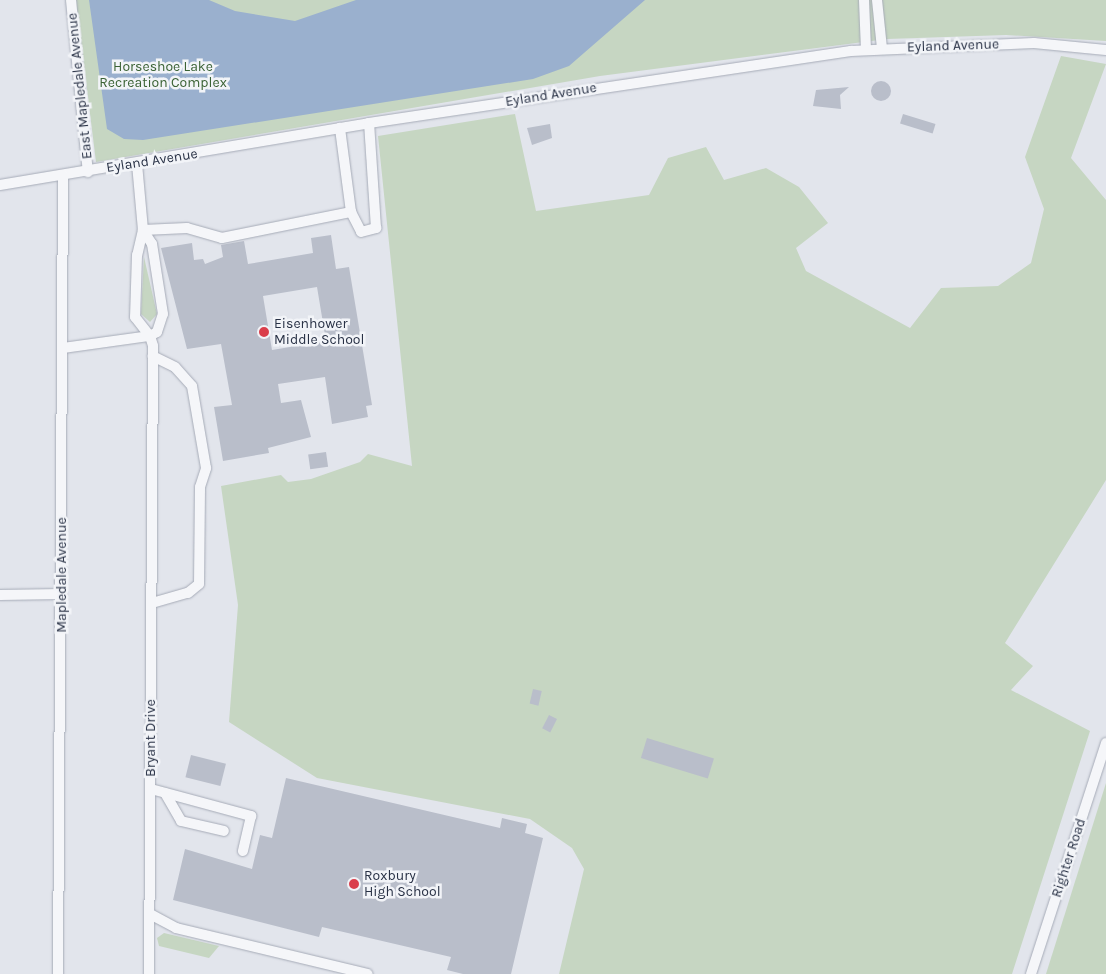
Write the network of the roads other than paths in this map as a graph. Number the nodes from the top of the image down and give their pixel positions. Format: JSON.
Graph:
{"nodes":[{"id":1,"x":71,"y":0,"type":"edge"},
{"id":2,"x":864,"y":0,"type":"edge"},
{"id":3,"x":878,"y":0,"type":"edge"},
{"id":4,"x":882,"y":48,"type":"junction"},
{"id":5,"x":866,"y":49,"type":"junction"},
{"id":6,"x":1106,"y":50,"type":"edge"},
{"id":7,"x":369,"y":123,"type":"junction"},
{"id":8,"x":340,"y":128,"type":"junction"},
{"id":9,"x":137,"y":164,"type":"junction"},
{"id":10,"x":88,"y":172,"type":"junction"},
{"id":11,"x":63,"y":175,"type":"junction"},
{"id":12,"x":0,"y":185,"type":"edge"},
{"id":13,"x":351,"y":212,"type":"junction"},
{"id":14,"x":143,"y":230,"type":"junction"},
{"id":15,"x":150,"y":336,"type":"junction"},
{"id":16,"x":63,"y":348,"type":"junction"},
{"id":17,"x":152,"y":356,"type":"junction"},
{"id":18,"x":61,"y":594,"type":"junction"},
{"id":19,"x":0,"y":595,"type":"edge"},
{"id":20,"x":152,"y":603,"type":"junction"},
{"id":21,"x":1106,"y":743,"type":"edge"},
{"id":22,"x":151,"y":789,"type":"junction"},
{"id":23,"x":165,"y":793,"type":"junction"},
{"id":24,"x":224,"y":832,"type":"dead end"},
{"id":25,"x":243,"y":851,"type":"dead end"},
{"id":26,"x":150,"y":914,"type":"junction"},
{"id":27,"x":58,"y":974,"type":"edge"},
{"id":28,"x":150,"y":974,"type":"edge"},
{"id":29,"x":368,"y":974,"type":"edge"},
{"id":30,"x":1031,"y":974,"type":"edge"}],
"edges":[{"from":1,"to":10,"type":"street","name":"East Mapledale Avenue"},
{"from":2,"to":5,"type":"street"},
{"from":3,"to":4,"type":"street"},
{"from":4,"to":5,"type":"street","name":"Eyland Avenue"},
{"from":4,"to":6,"type":"street","name":"Eyland Avenue"},
{"from":5,"to":7,"type":"street","name":"Eyland Avenue"},
{"from":7,"to":8,"type":"street","name":"Eyland Avenue"},
{"from":7,"to":13,"type":"street"},
{"from":8,"to":9,"type":"street","name":"Eyland Avenue"},
{"from":8,"to":13,"type":"street"},
{"from":9,"to":10,"type":"street","name":"Eyland Avenue"},
{"from":9,"to":14,"type":"street"},
{"from":10,"to":11,"type":"street","name":"Eyland Avenue"},
{"from":11,"to":12,"type":"street","name":"Eyland Avenue"},
{"from":11,"to":16,"type":"street","name":"Mapledale Avenue"},
{"from":13,"to":14,"type":"street"},
{"from":14,"to":15,"type":"street"},
{"from":14,"to":15,"type":"street"},
{"from":15,"to":16,"type":"street"},
{"from":15,"to":17,"type":"street","name":"Bryant Drive"},
{"from":16,"to":18,"type":"street","name":"Mapledale Avenue"},
{"from":17,"to":20,"type":"street","name":"Bryant Drive"},
{"from":17,"to":20,"type":"street"},
{"from":18,"to":19,"type":"street"},
{"from":18,"to":27,"type":"street","name":"Mapledale Avenue"},
{"from":20,"to":22,"type":"street","name":"Bryant Drive"},
{"from":21,"to":30,"type":"street","name":"Righter Road"},
{"from":22,"to":23,"type":"street"},
{"from":22,"to":26,"type":"street","name":"Bryant Drive"},
{"from":23,"to":24,"type":"street"},
{"from":23,"to":25,"type":"street"},
{"from":26,"to":28,"type":"street","name":"Bryant Drive"},
{"from":26,"to":29,"type":"street"}]}
